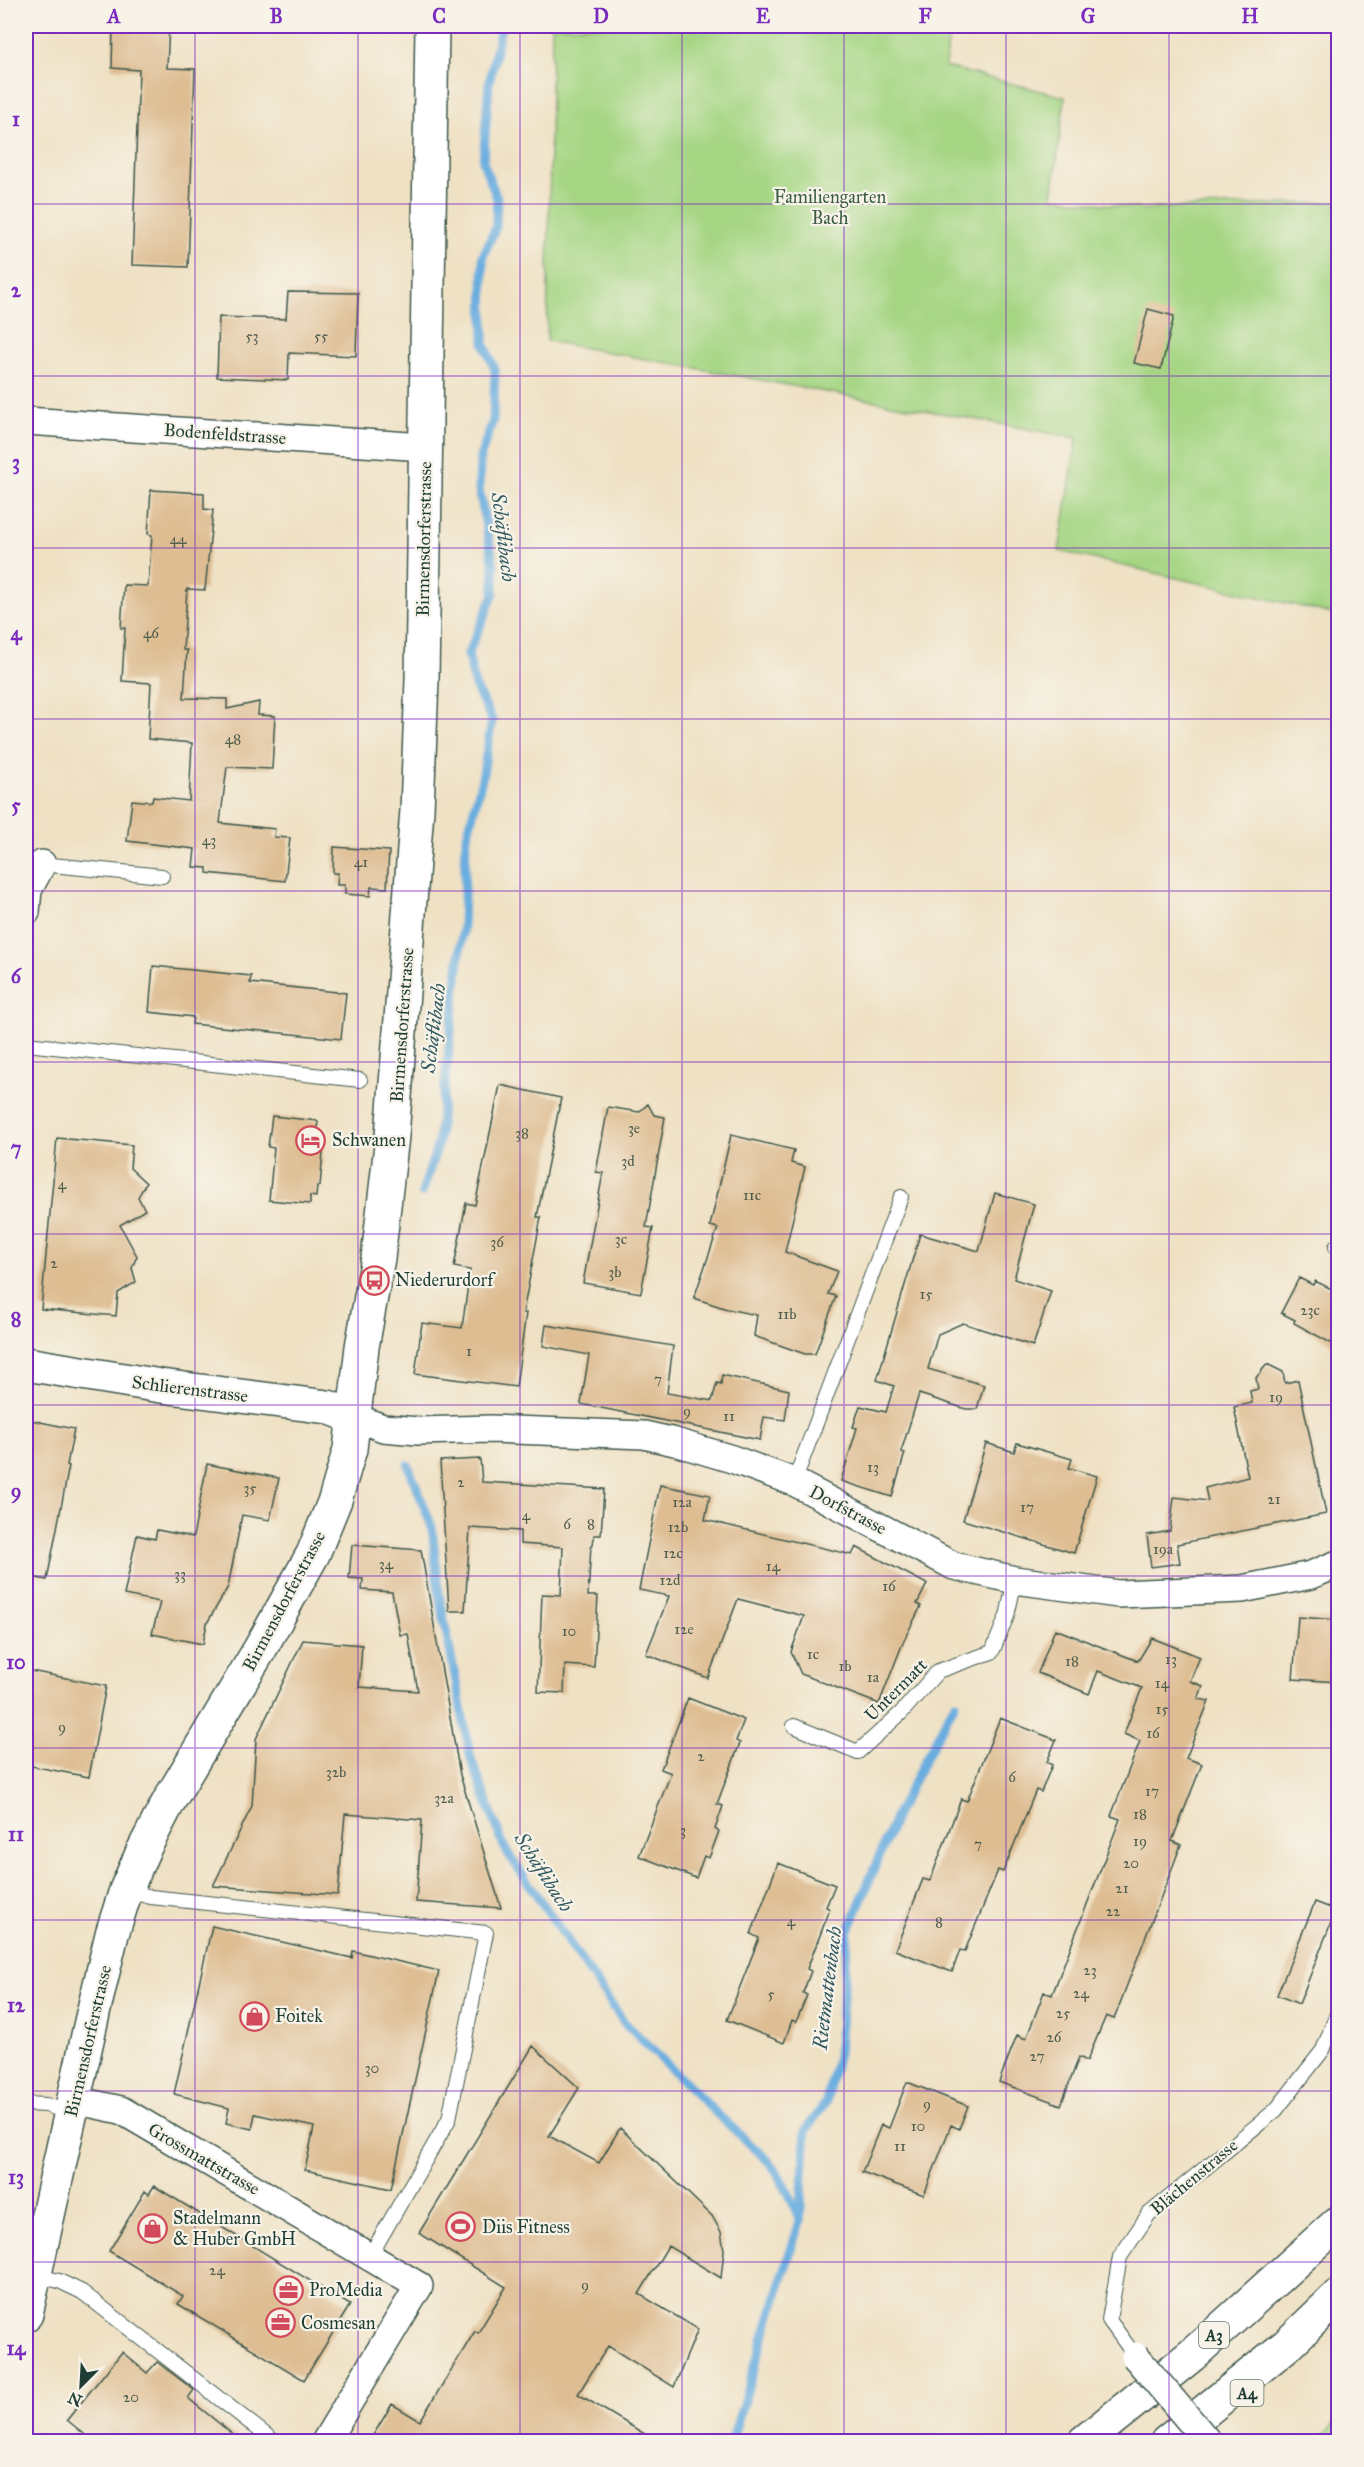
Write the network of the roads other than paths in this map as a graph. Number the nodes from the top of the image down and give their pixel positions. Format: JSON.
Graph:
{"nodes":[{"id":1,"x":432,"y":26,"type":"edge"},
{"id":2,"x":26,"y":421,"type":"edge"},
{"id":3,"x":425,"y":447,"type":"junction"},
{"id":4,"x":42,"y":864,"type":"joint"},
{"id":5,"x":162,"y":876,"type":"dead end"},
{"id":6,"x":26,"y":912,"type":"edge"},
{"id":7,"x":26,"y":1044,"type":"edge"},
{"id":8,"x":360,"y":1080,"type":"dead end"},
{"id":9,"x":900,"y":1197,"type":"dead end"},
{"id":10,"x":26,"y":1364,"type":"edge"},
{"id":11,"x":354,"y":1417,"type":"junction"},
{"id":12,"x":794,"y":1482,"type":"junction"},
{"id":13,"x":1338,"y":1564,"type":"edge"},
{"id":14,"x":1015,"y":1580,"type":"junction"},
{"id":15,"x":794,"y":1726,"type":"dead end"},
{"id":16,"x":126,"y":1890,"type":"junction"},
{"id":17,"x":1338,"y":2012,"type":"edge"},
{"id":18,"x":26,"y":2104,"type":"edge"},
{"id":19,"x":73,"y":2107,"type":"junction"},
{"id":20,"x":1338,"y":2223,"type":"edge"},
{"id":21,"x":370,"y":2256,"type":"junction"},
{"id":22,"x":34,"y":2275,"type":"junction"},
{"id":23,"x":1338,"y":2296,"type":"edge"},
{"id":24,"x":26,"y":2314,"type":"edge"},
{"id":25,"x":1287,"y":2345,"type":"junction"},
{"id":26,"x":1135,"y":2356,"type":"joint"},
{"id":27,"x":275,"y":2442,"type":"edge"},
{"id":28,"x":325,"y":2442,"type":"edge"},
{"id":29,"x":1084,"y":2442,"type":"edge"},
{"id":30,"x":1167,"y":2442,"type":"edge"},
{"id":31,"x":1207,"y":2442,"type":"edge"}],
"edges":[{"from":1,"to":3,"type":"main road","name":"Birmensdorferstrasse"},
{"from":2,"to":3,"type":"street","name":"Bodenfeldstrasse"},
{"from":3,"to":11,"type":"main road","name":"Birmensdorferstrasse"},
{"from":4,"to":5,"type":"lane"},
{"from":4,"to":6,"type":"street"},
{"from":7,"to":8,"type":"lane"},
{"from":9,"to":12,"type":"lane"},
{"from":10,"to":11,"type":"main road","name":"Schlierenstrasse"},
{"from":11,"to":12,"type":"street","name":"Dorfstrasse"},
{"from":11,"to":16,"type":"main road","name":"Birmensdorferstrasse"},
{"from":12,"to":14,"type":"street","name":"Dorfstrasse"},
{"from":13,"to":14,"type":"street","name":"Dorfstrasse"},
{"from":14,"to":15,"type":"lane","name":"Untermatt"},
{"from":16,"to":19,"type":"main road","name":"Birmensdorferstrasse"},
{"from":16,"to":21,"type":"lane"},
{"from":17,"to":26,"type":"lane","name":"Blächenstrasse"},
{"from":18,"to":19,"type":"lane"},
{"from":19,"to":21,"type":"street","name":"Grossmattstrasse"},
{"from":19,"to":22,"type":"main road","name":"Birmensdorferstrasse"},
{"from":20,"to":29,"type":"main road","number":"A3"},
{"from":21,"to":28,"type":"street","name":"Grossmattstrasse"},
{"from":22,"to":24,"type":"main road","name":"Birmensdorferstrasse"},
{"from":22,"to":27,"type":"lane"},
{"from":23,"to":25,"type":"main road"},
{"from":25,"to":30,"type":"main road"},
{"from":25,"to":31,"type":"main road","number":"A4"},
{"from":26,"to":31,"type":"street","name":"Blächenstrasse","bridge":true}]}
